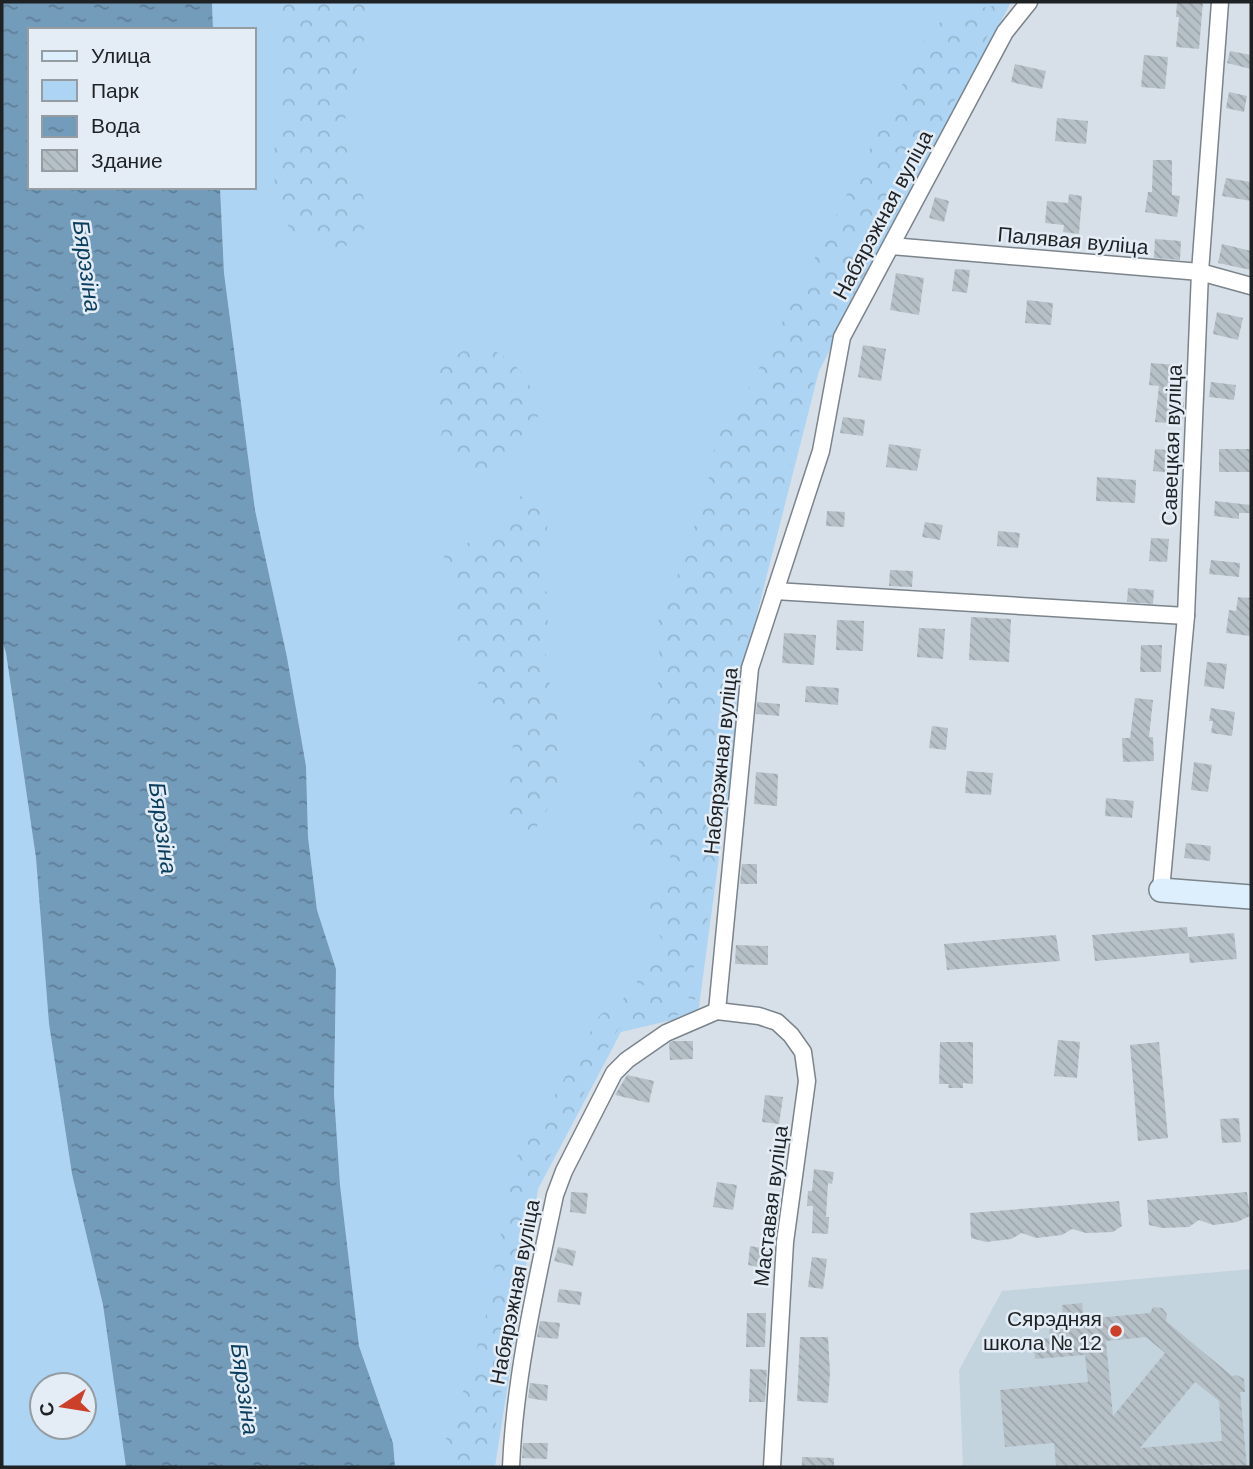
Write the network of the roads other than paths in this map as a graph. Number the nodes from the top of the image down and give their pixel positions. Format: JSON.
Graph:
{"nodes":[{"id":1,"x":1028,"y":2,"type":"edge"},
{"id":2,"x":1220,"y":2,"type":"edge"},
{"id":3,"x":891,"y":246,"type":"junction"},
{"id":4,"x":1200,"y":272,"type":"junction"},
{"id":5,"x":1251,"y":286,"type":"edge"},
{"id":6,"x":775,"y":591,"type":"junction"},
{"id":7,"x":1186,"y":616,"type":"junction"},
{"id":8,"x":1161,"y":890,"type":"joint"},
{"id":9,"x":1251,"y":897,"type":"edge"},
{"id":10,"x":717,"y":1011,"type":"junction"},
{"id":11,"x":511,"y":1467,"type":"edge"},
{"id":12,"x":772,"y":1467,"type":"edge"}],
"edges":[{"from":1,"to":3,"type":"street","name":"Набярэжная вуліца"},
{"from":2,"to":4,"type":"street","name":"Савецкая вуліца"},
{"from":3,"to":4,"type":"street","name":"Палявая вуліца"},
{"from":3,"to":6,"type":"street","name":"Набярэжная вуліца"},
{"from":4,"to":5,"type":"street","name":"Палявая вуліца"},
{"from":4,"to":7,"type":"street","name":"Савецкая вуліца"},
{"from":6,"to":7,"type":"street"},
{"from":6,"to":10,"type":"street","name":"Набярэжная вуліца"},
{"from":7,"to":8,"type":"street","name":"Савецкая вуліца"},
{"from":8,"to":9,"type":"street"},
{"from":10,"to":11,"type":"street","name":"Набярэжная вуліца"},
{"from":10,"to":12,"type":"street","name":"Маставая вуліца"}]}
